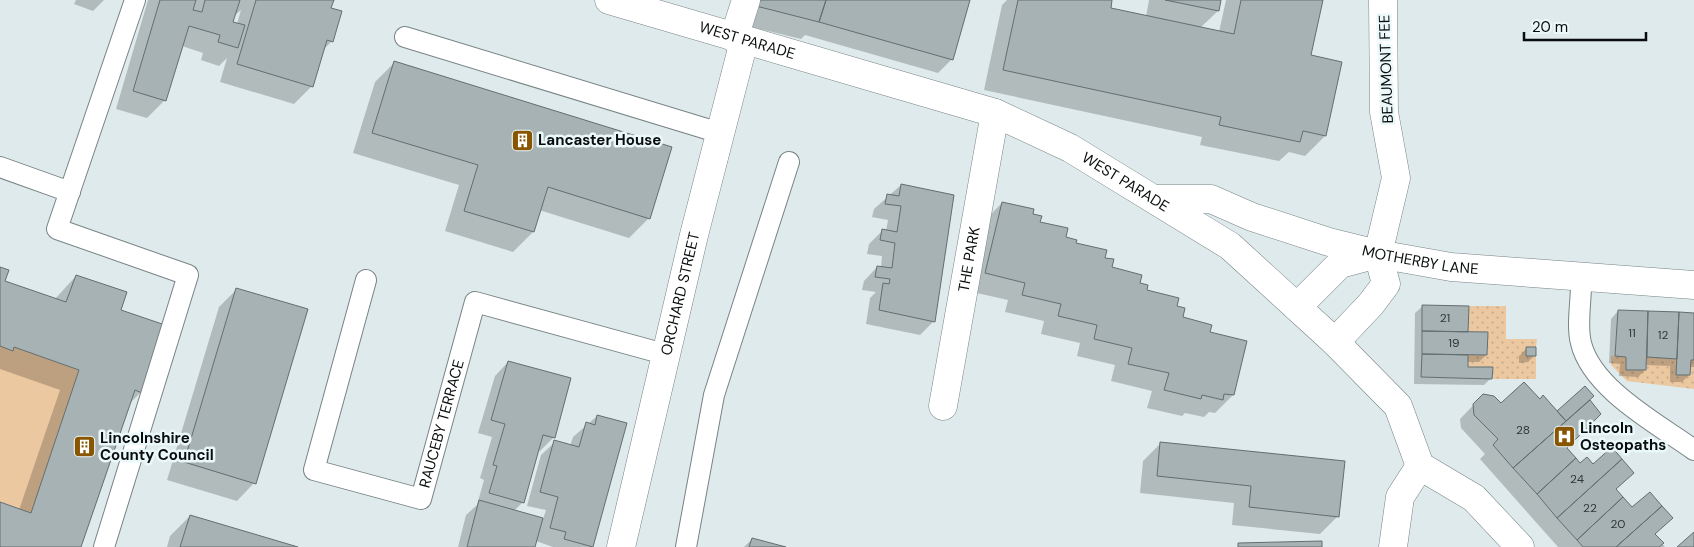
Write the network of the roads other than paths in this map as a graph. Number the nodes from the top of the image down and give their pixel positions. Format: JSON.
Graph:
{"nodes":[{"id":1,"x":135,"y":0,"type":"edge"},
{"id":2,"x":609,"y":0,"type":"edge"},
{"id":3,"x":746,"y":0,"type":"edge"},
{"id":4,"x":1384,"y":0,"type":"edge"},
{"id":5,"x":405,"y":37,"type":"dead end"},
{"id":6,"x":739,"y":39,"type":"junction"},
{"id":7,"x":995,"y":113,"type":"junction"},
{"id":8,"x":720,"y":133,"type":"junction"},
{"id":9,"x":789,"y":162,"type":"dead end"},
{"id":10,"x":0,"y":167,"type":"edge"},
{"id":11,"x":70,"y":192,"type":"junction"},
{"id":12,"x":1154,"y":200,"type":"junction"},
{"id":13,"x":1378,"y":254,"type":"junction"},
{"id":14,"x":1581,"y":278,"type":"junction"},
{"id":15,"x":366,"y":280,"type":"dead end"},
{"id":16,"x":1694,"y":285,"type":"edge"},
{"id":17,"x":1297,"y":307,"type":"junction"},
{"id":18,"x":1335,"y":342,"type":"junction"},
{"id":19,"x":668,"y":355,"type":"junction"},
{"id":20,"x":944,"y":406,"type":"dead end"},
{"id":21,"x":1694,"y":450,"type":"edge"},
{"id":22,"x":1420,"y":466,"type":"junction"},
{"id":23,"x":104,"y":547,"type":"edge"},
{"id":24,"x":621,"y":547,"type":"edge"},
{"id":25,"x":686,"y":547,"type":"edge"},
{"id":26,"x":1393,"y":547,"type":"edge"},
{"id":27,"x":1520,"y":547,"type":"edge"}],
"edges":[{"from":1,"to":11,"type":"lane"},
{"from":2,"to":6,"type":"street","name":"WEST PARADE"},
{"from":3,"to":6,"type":"street","name":"ORCHARD STREET"},
{"from":4,"to":13,"type":"street","name":"BEAUMONT FEE"},
{"from":5,"to":8,"type":"lane"},
{"from":6,"to":7,"type":"street","name":"WEST PARADE"},
{"from":6,"to":8,"type":"street","name":"ORCHARD STREET"},
{"from":7,"to":12,"type":"street","name":"WEST PARADE"},
{"from":7,"to":20,"type":"street","name":"THE PARK"},
{"from":8,"to":19,"type":"street","name":"ORCHARD STREET"},
{"from":9,"to":25,"type":"lane"},
{"from":10,"to":11,"type":"lane"},
{"from":11,"to":23,"type":"lane"},
{"from":12,"to":13,"type":"street","name":"MOTHERBY LANE"},
{"from":12,"to":17,"type":"street","name":"WEST PARADE"},
{"from":13,"to":14,"type":"street","name":"MOTHERBY LANE"},
{"from":13,"to":17,"type":"street"},
{"from":13,"to":18,"type":"street","name":"BEAUMONT FEE"},
{"from":14,"to":16,"type":"street","name":"MOTHERBY LANE"},
{"from":14,"to":21,"type":"lane"},
{"from":15,"to":19,"type":"lane","name":"RAUCEBY TERRACE"},
{"from":17,"to":18,"type":"street","name":"WEST PARADE"},
{"from":18,"to":22,"type":"street","name":"WEST PARADE"},
{"from":19,"to":24,"type":"street","name":"ORCHARD STREET"},
{"from":22,"to":26,"type":"street"},
{"from":22,"to":27,"type":"street"}]}
